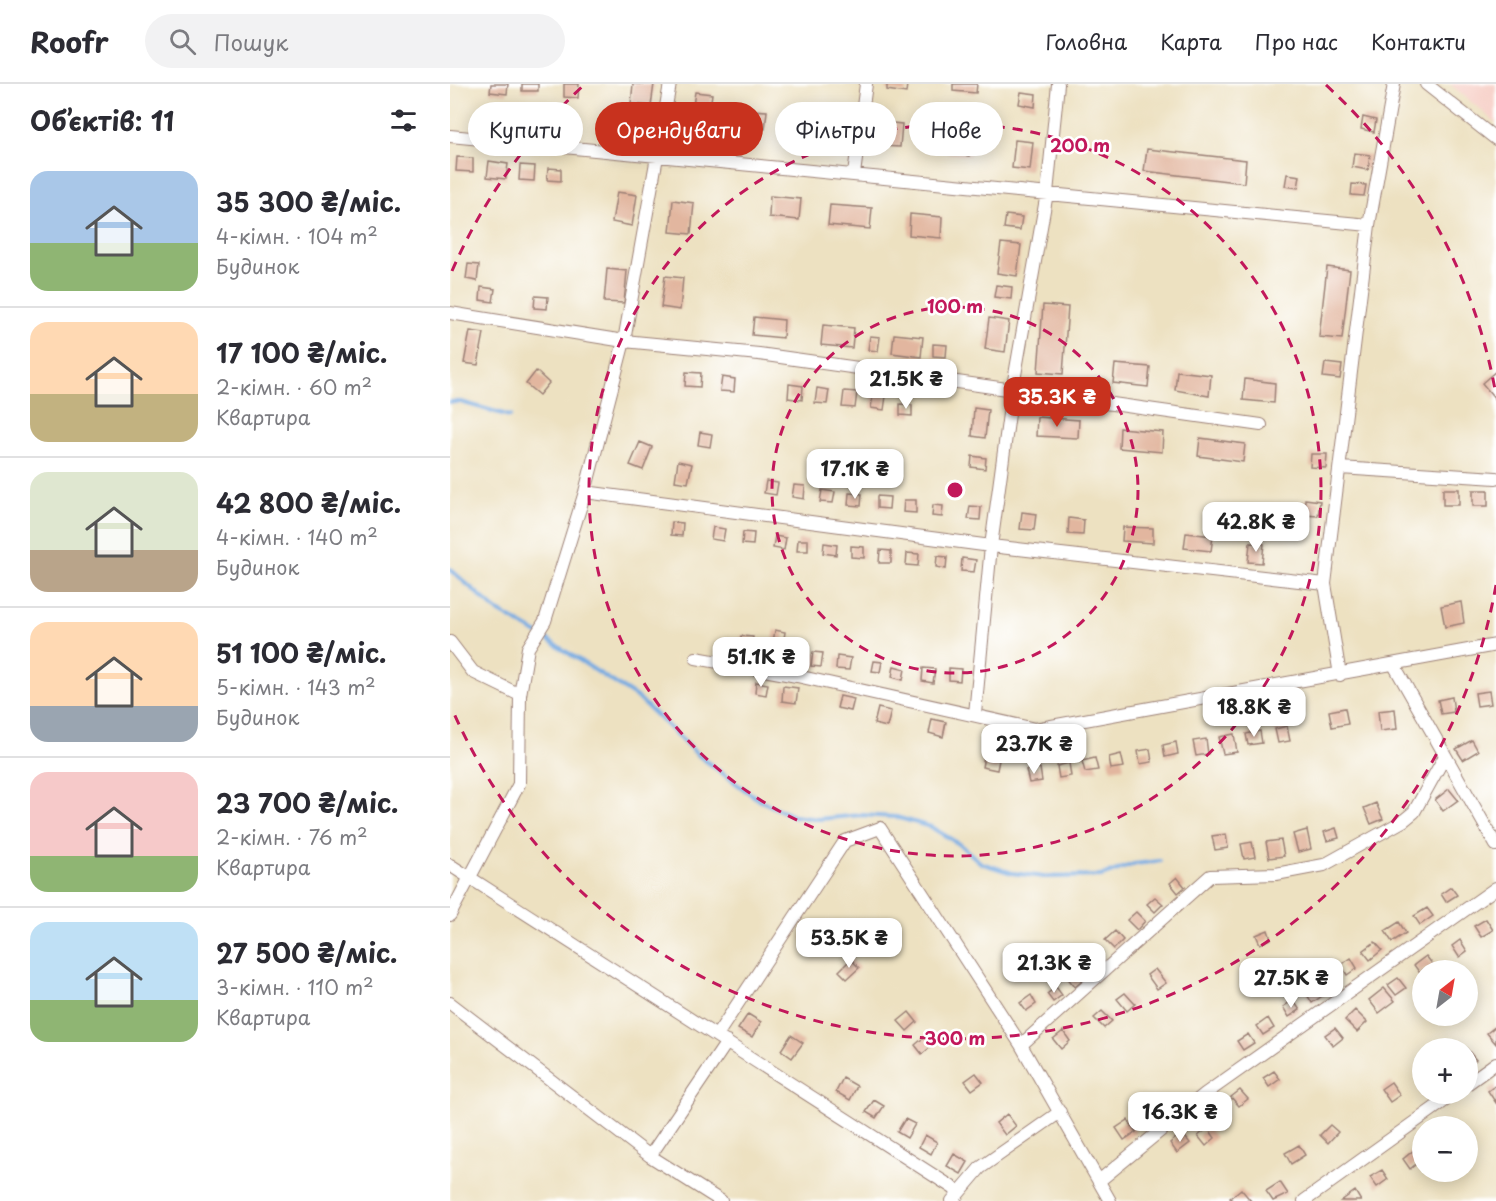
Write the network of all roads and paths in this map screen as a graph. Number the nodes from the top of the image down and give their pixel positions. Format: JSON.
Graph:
{"nodes":[{"id":1,"x":669,"y":84,"type":"edge"},
{"id":2,"x":866,"y":84,"type":"edge"},
{"id":3,"x":1058,"y":84,"type":"edge"},
{"id":4,"x":1394,"y":84,"type":"edge"},
{"id":5,"x":1426,"y":84,"type":"edge"},
{"id":6,"x":666,"y":102,"type":"edge"},
{"id":7,"x":450,"y":136,"type":"edge"},
{"id":8,"x":1496,"y":139,"type":"edge"},
{"id":9,"x":595,"y":149,"type":"edge"},
{"id":10,"x":659,"y":156,"type":"edge"},
{"id":11,"x":669,"y":156,"type":"edge"},
{"id":12,"x":854,"y":174,"type":"junction"},
{"id":13,"x":1047,"y":193,"type":"junction"},
{"id":14,"x":1369,"y":225,"type":"junction"},
{"id":15,"x":450,"y":313,"type":"edge"},
{"id":16,"x":624,"y":341,"type":"junction"},
{"id":17,"x":1012,"y":392,"type":"junction"},
{"id":18,"x":1261,"y":425,"type":"dead end"},
{"id":19,"x":1340,"y":468,"type":"junction"},
{"id":20,"x":1496,"y":478,"type":"edge"},
{"id":21,"x":585,"y":492,"type":"junction"},
{"id":22,"x":991,"y":546,"type":"junction"},
{"id":23,"x":1326,"y":584,"type":"junction"},
{"id":24,"x":450,"y":642,"type":"edge"},
{"id":25,"x":1496,"y":645,"type":"edge"},
{"id":26,"x":696,"y":658,"type":"dead end"},
{"id":27,"x":1394,"y":665,"type":"junction"},
{"id":28,"x":1340,"y":675,"type":"junction"},
{"id":29,"x":520,"y":695,"type":"junction"},
{"id":30,"x":975,"y":714,"type":"junction"},
{"id":31,"x":1445,"y":756,"type":"junction"},
{"id":32,"x":1496,"y":846,"type":"edge"},
{"id":33,"x":450,"y":865,"type":"edge"},
{"id":34,"x":470,"y":878,"type":"junction"},
{"id":35,"x":1496,"y":888,"type":"edge"},
{"id":36,"x":450,"y":915,"type":"edge"},
{"id":37,"x":450,"y":1003,"type":"edge"},
{"id":38,"x":722,"y":1038,"type":"junction"},
{"id":39,"x":1021,"y":1046,"type":"junction"},
{"id":40,"x":1496,"y":1063,"type":"edge"},
{"id":41,"x":1478,"y":1076,"type":"edge"},
{"id":42,"x":1440,"y":1104,"type":"edge"},
{"id":43,"x":1060,"y":1112,"type":"junction"},
{"id":44,"x":650,"y":1156,"type":"junction"},
{"id":45,"x":1099,"y":1181,"type":"junction"},
{"id":46,"x":955,"y":1196,"type":"edge"},
{"id":47,"x":713,"y":1199,"type":"edge"},
{"id":48,"x":1110,"y":1201,"type":"edge"},
{"id":49,"x":1304,"y":1201,"type":"edge"}],
"edges":[{"from":1,"to":6,"type":"street"},
{"from":2,"to":12,"type":"street"},
{"from":3,"to":13,"type":"street"},
{"from":4,"to":14,"type":"street"},
{"from":5,"to":8,"type":"street"},
{"from":7,"to":9,"type":"street"},
{"from":10,"to":16,"type":"street"},
{"from":11,"to":12,"type":"street"},
{"from":12,"to":13,"type":"street"},
{"from":13,"to":14,"type":"street"},
{"from":13,"to":17,"type":"street"},
{"from":14,"to":19,"type":"street"},
{"from":15,"to":16,"type":"street"},
{"from":16,"to":17,"type":"street"},
{"from":16,"to":21,"type":"street"},
{"from":17,"to":18,"type":"street"},
{"from":17,"to":22,"type":"street"},
{"from":19,"to":20,"type":"street"},
{"from":19,"to":23,"type":"street"},
{"from":21,"to":22,"type":"street"},
{"from":21,"to":29,"type":"street"},
{"from":22,"to":23,"type":"street"},
{"from":22,"to":30,"type":"street"},
{"from":23,"to":28,"type":"street"},
{"from":24,"to":29,"type":"street"},
{"from":25,"to":27,"type":"street"},
{"from":26,"to":30,"type":"street"},
{"from":27,"to":28,"type":"street"},
{"from":27,"to":31,"type":"street"},
{"from":28,"to":30,"type":"street"},
{"from":29,"to":34,"type":"street"},
{"from":31,"to":32,"type":"street"},
{"from":31,"to":39,"type":"street"},
{"from":33,"to":34,"type":"street"},
{"from":34,"to":36,"type":"street"},
{"from":34,"to":38,"type":"street"},
{"from":35,"to":45,"type":"street"},
{"from":37,"to":44,"type":"street"},
{"from":38,"to":39,"type":"street"},
{"from":38,"to":44,"type":"street"},
{"from":38,"to":46,"type":"street"},
{"from":39,"to":43,"type":"street"},
{"from":40,"to":41,"type":"street"},
{"from":42,"to":49,"type":"street"},
{"from":43,"to":45,"type":"street"},
{"from":43,"to":46,"type":"street"},
{"from":44,"to":47,"type":"street"},
{"from":45,"to":48,"type":"street"}]}
